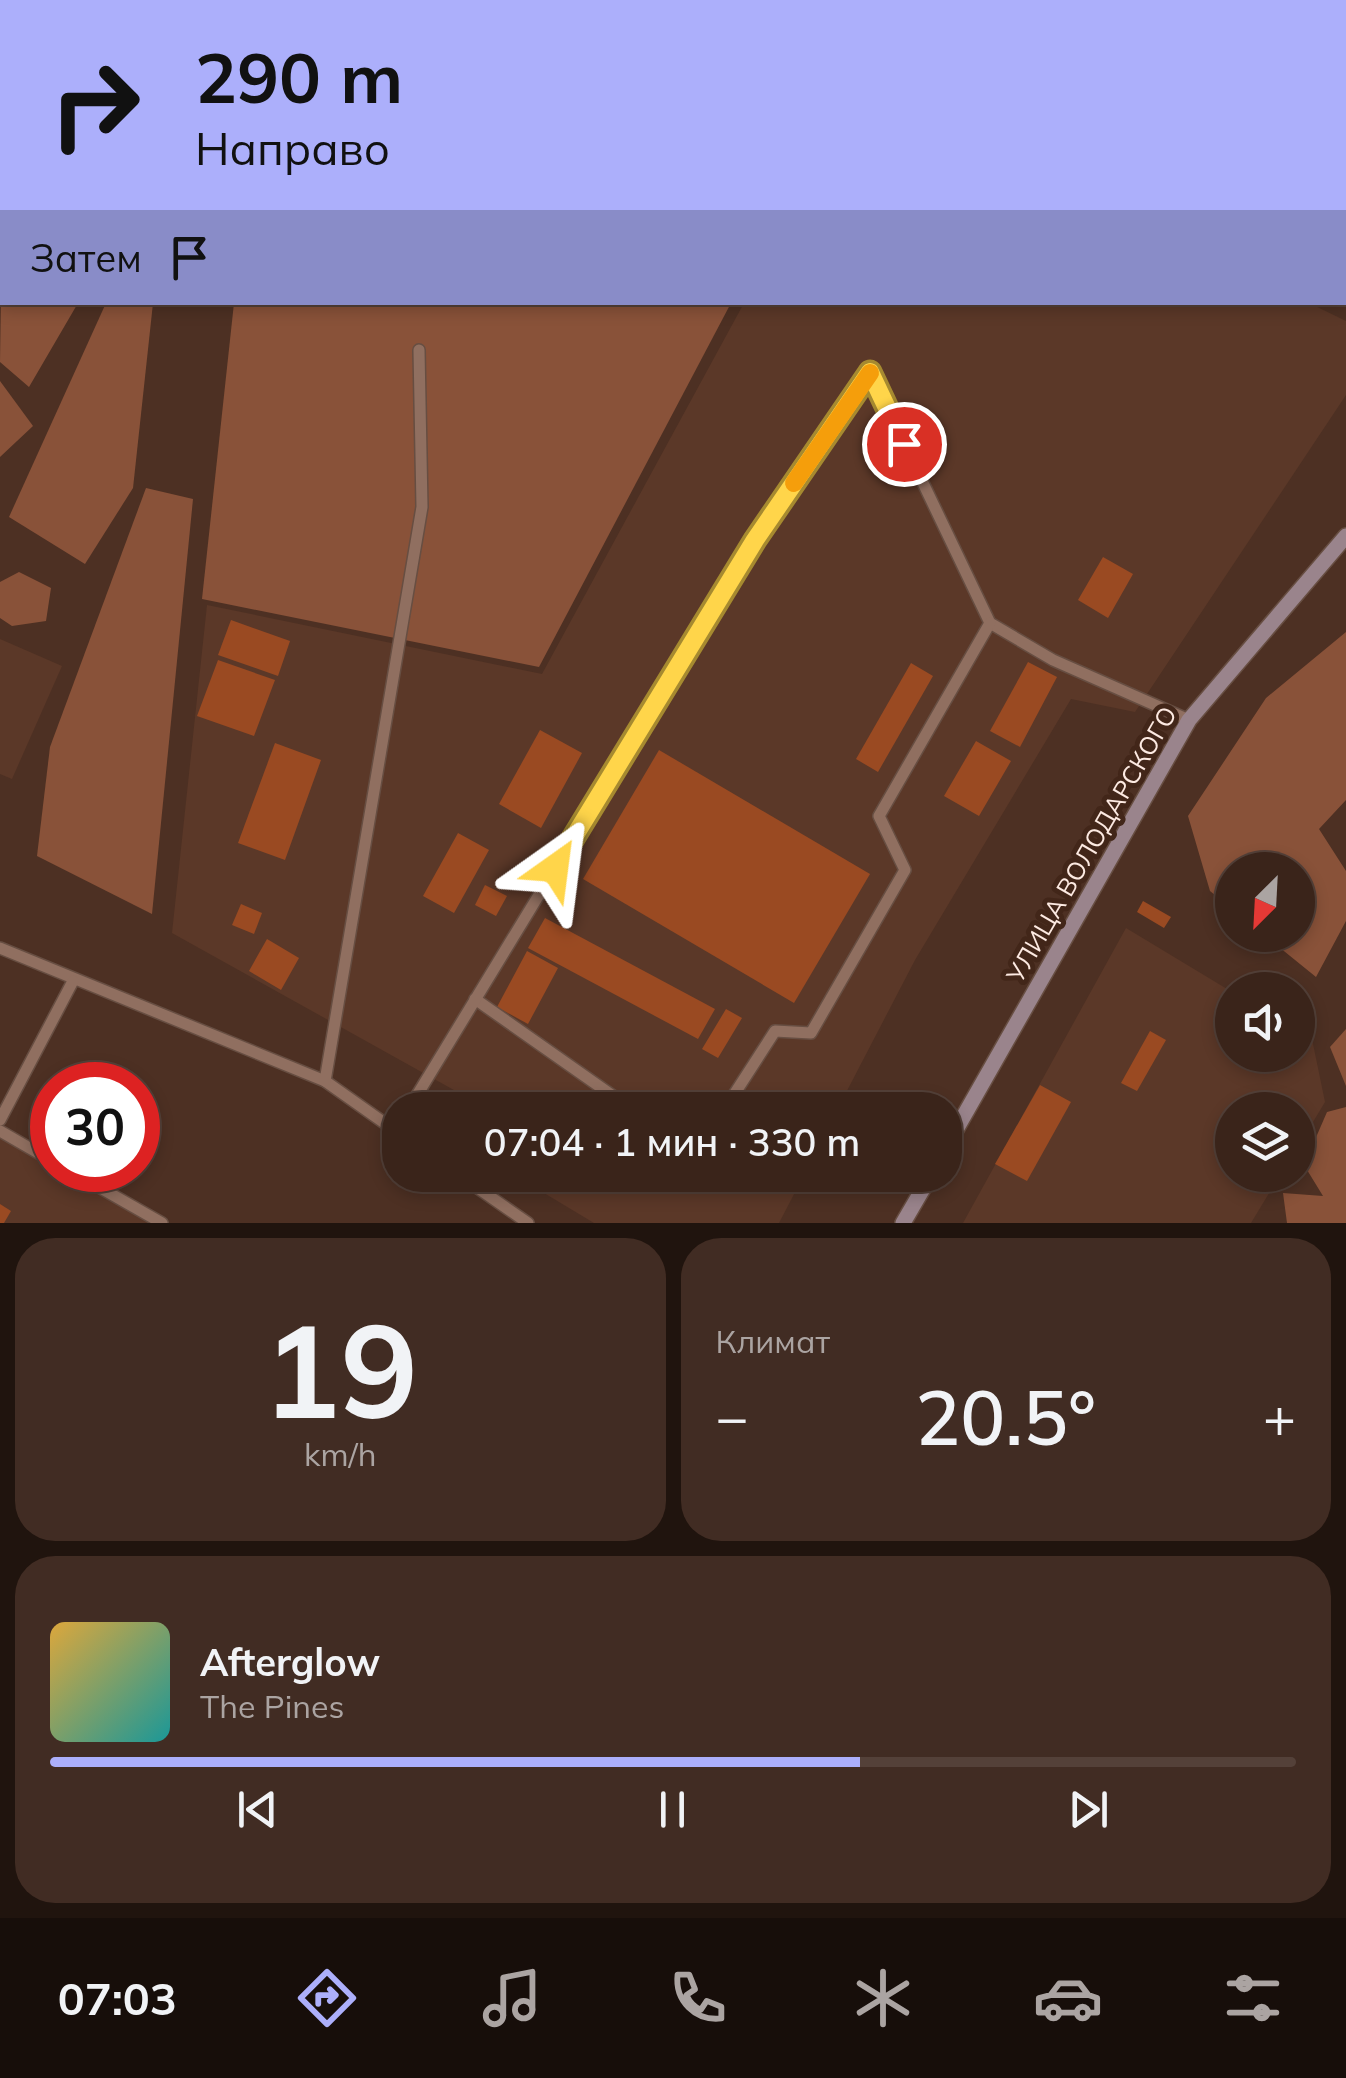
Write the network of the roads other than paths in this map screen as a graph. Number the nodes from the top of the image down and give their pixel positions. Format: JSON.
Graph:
{"nodes":[{"id":1,"x":419,"y":350,"type":"dead end"},
{"id":2,"x":1346,"y":536,"type":"edge"},
{"id":3,"x":990,"y":623,"type":"junction"},
{"id":4,"x":1188,"y":720,"type":"junction"},
{"id":5,"x":0,"y":948,"type":"edge"},
{"id":6,"x":73,"y":981,"type":"junction"},
{"id":7,"x":475,"y":999,"type":"junction"},
{"id":8,"x":325,"y":1081,"type":"junction"},
{"id":9,"x":419,"y":1092,"type":"edge"},
{"id":10,"x":608,"y":1092,"type":"edge"},
{"id":11,"x":736,"y":1092,"type":"edge"},
{"id":12,"x":382,"y":1118,"type":"edge"},
{"id":13,"x":0,"y":1120,"type":"edge"},
{"id":14,"x":962,"y":1120,"type":"edge"},
{"id":15,"x":0,"y":1131,"type":"edge"},
{"id":16,"x":30,"y":1148,"type":"edge"},
{"id":17,"x":108,"y":1192,"type":"edge"},
{"id":18,"x":483,"y":1192,"type":"edge"},
{"id":19,"x":920,"y":1192,"type":"edge"},
{"id":20,"x":162,"y":1223,"type":"edge"},
{"id":21,"x":528,"y":1223,"type":"edge"},
{"id":22,"x":903,"y":1223,"type":"edge"}],
"edges":[{"from":1,"to":8,"type":"street"},
{"from":2,"to":4,"type":"main road","name":"УЛИЦА ВОЛОДАРСКОГО"},
{"from":3,"to":4,"type":"street"},
{"from":3,"to":7,"type":"street"},
{"from":3,"to":11,"type":"street"},
{"from":4,"to":14,"type":"main road","name":"УЛИЦА ВОЛОДАРСКОГО"},
{"from":5,"to":6,"type":"street"},
{"from":6,"to":8,"type":"street"},
{"from":6,"to":13,"type":"street"},
{"from":7,"to":9,"type":"street"},
{"from":7,"to":10,"type":"street"},
{"from":8,"to":12,"type":"street"},
{"from":15,"to":16,"type":"street"},
{"from":17,"to":20,"type":"street"},
{"from":18,"to":21,"type":"street"},
{"from":19,"to":22,"type":"main road"}]}
